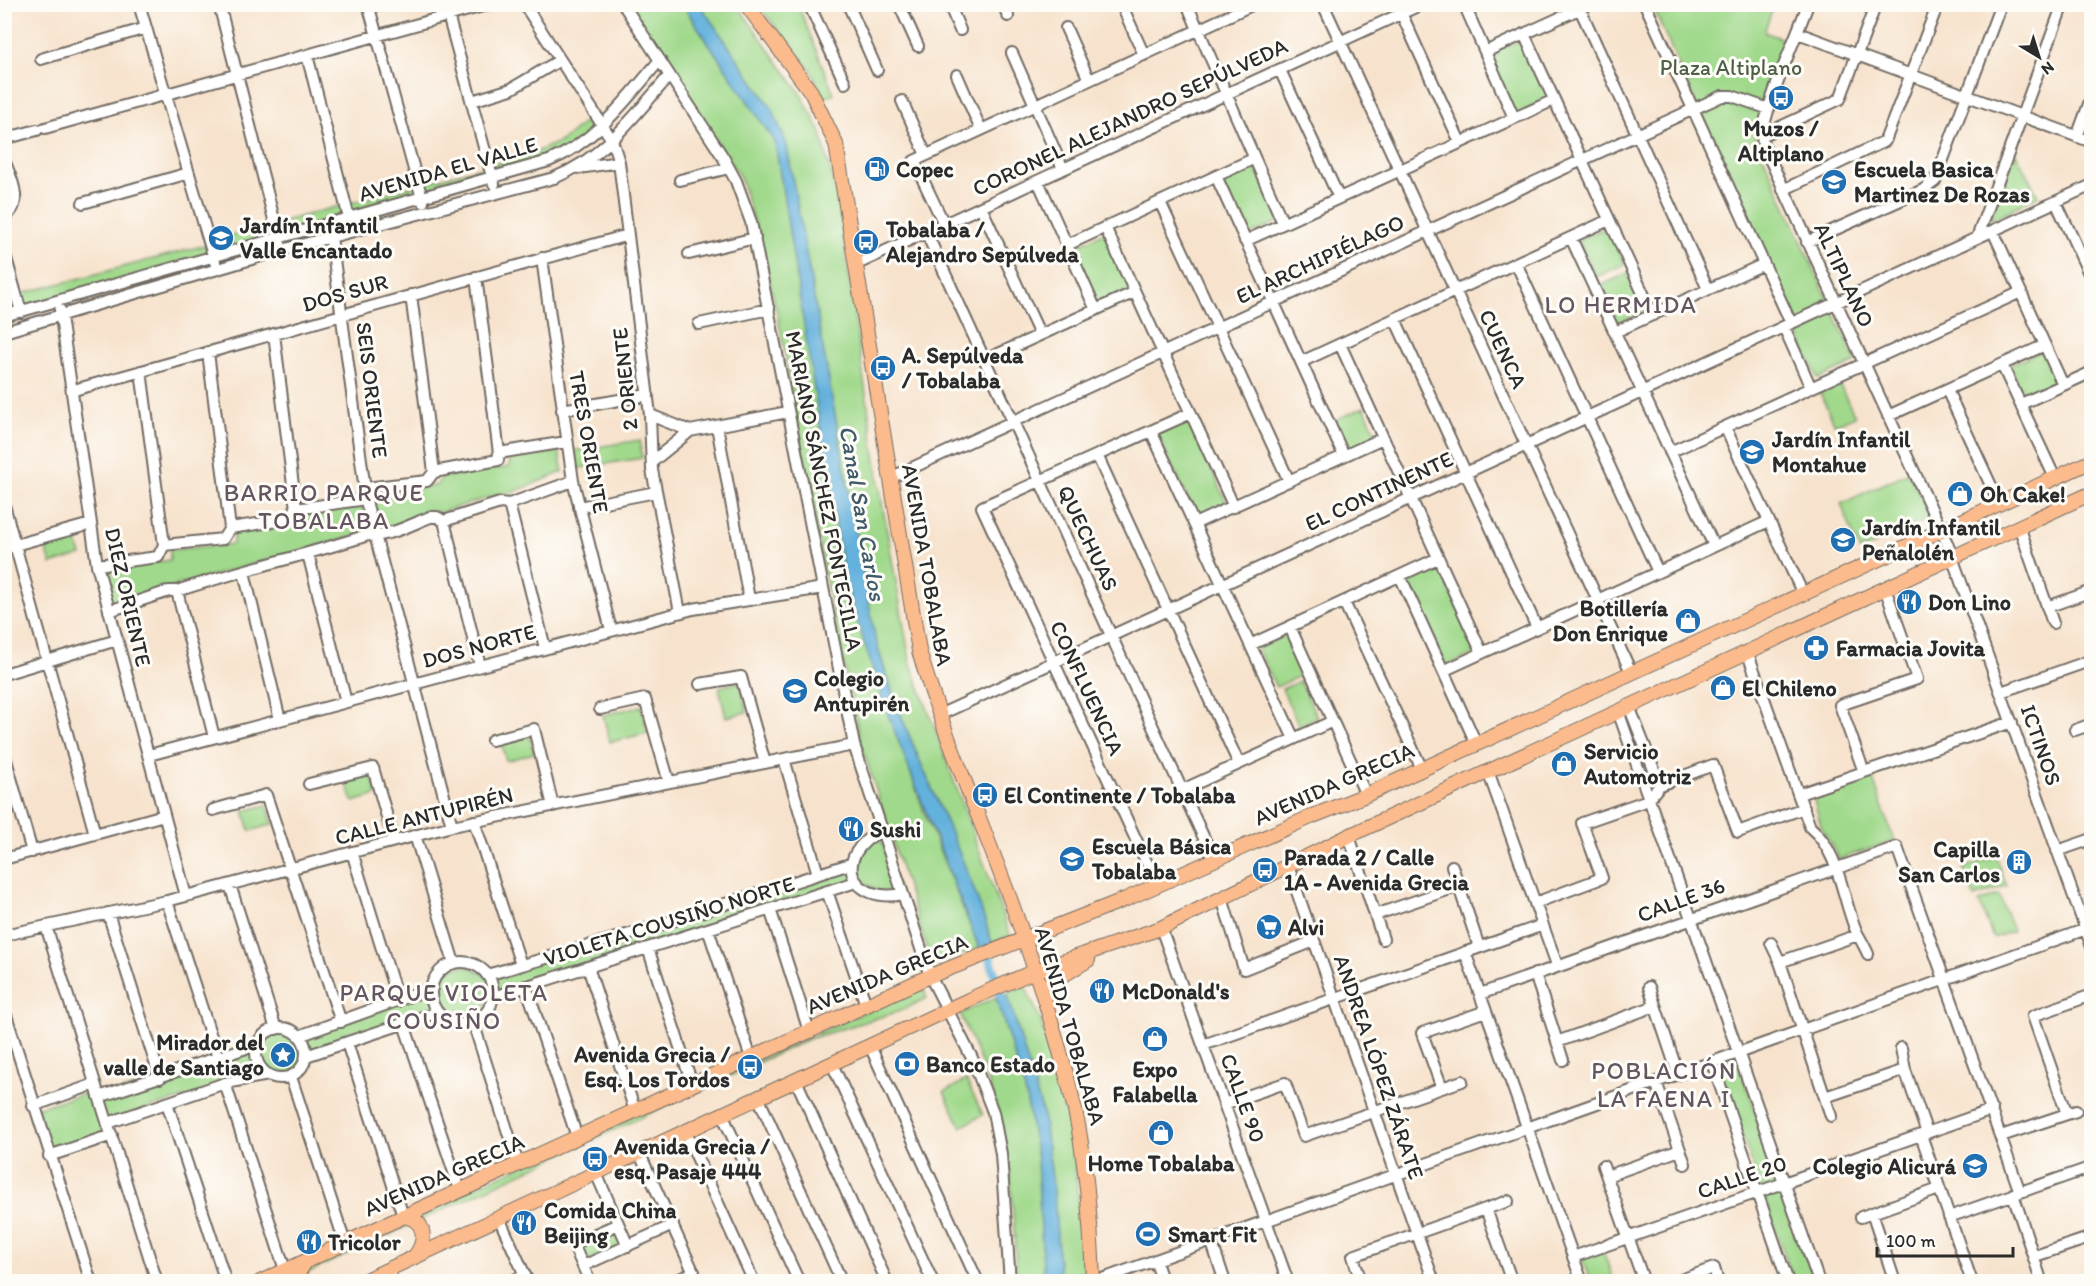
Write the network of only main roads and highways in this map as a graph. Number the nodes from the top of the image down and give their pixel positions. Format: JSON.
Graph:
{"nodes":[{"id":1,"x":746,"y":4,"type":"edge"},
{"id":2,"x":2091,"y":461,"type":"edge"},
{"id":3,"x":2091,"y":493,"type":"edge"},
{"id":4,"x":1139,"y":936,"type":"junction"},
{"id":5,"x":1025,"y":939,"type":"junction"},
{"id":6,"x":1035,"y":971,"type":"junction"},
{"id":7,"x":1044,"y":999,"type":"junction"},
{"id":8,"x":403,"y":1216,"type":"junction"},
{"id":9,"x":313,"y":1257,"type":"junction"},
{"id":10,"x":414,"y":1257,"type":"junction"},
{"id":11,"x":390,"y":1275,"type":"edge"},
{"id":12,"x":260,"y":1281,"type":"edge"},
{"id":13,"x":297,"y":1281,"type":"edge"},
{"id":14,"x":361,"y":1281,"type":"edge"},
{"id":15,"x":1093,"y":1281,"type":"edge"}],
"edges":[{"from":1,"to":5,"type":"main road","name":"AVENIDA TOBALABA"},
{"from":2,"to":5,"type":"main road","name":"AVENIDA GRECIA"},
{"from":3,"to":4,"type":"main road"},
{"from":4,"to":6,"type":"main road"},
{"from":4,"to":7,"type":"main road"},
{"from":5,"to":6,"type":"main road","name":"AVENIDA TOBALABA"},
{"from":5,"to":8,"type":"main road","name":"AVENIDA GRECIA"},
{"from":6,"to":7,"type":"main road","name":"AVENIDA TOBALABA"},
{"from":6,"to":10,"type":"main road"},
{"from":7,"to":15,"type":"main road","name":"AVENIDA TOBALABA"},
{"from":8,"to":9,"type":"main road","name":"AVENIDA GRECIA"},
{"from":8,"to":10,"type":"main road"},
{"from":9,"to":12,"type":"main road","name":"AVENIDA GRECIA"},
{"from":9,"to":13,"type":"main road"},
{"from":10,"to":11,"type":"main road"},
{"from":11,"to":14,"type":"main road"}]}
